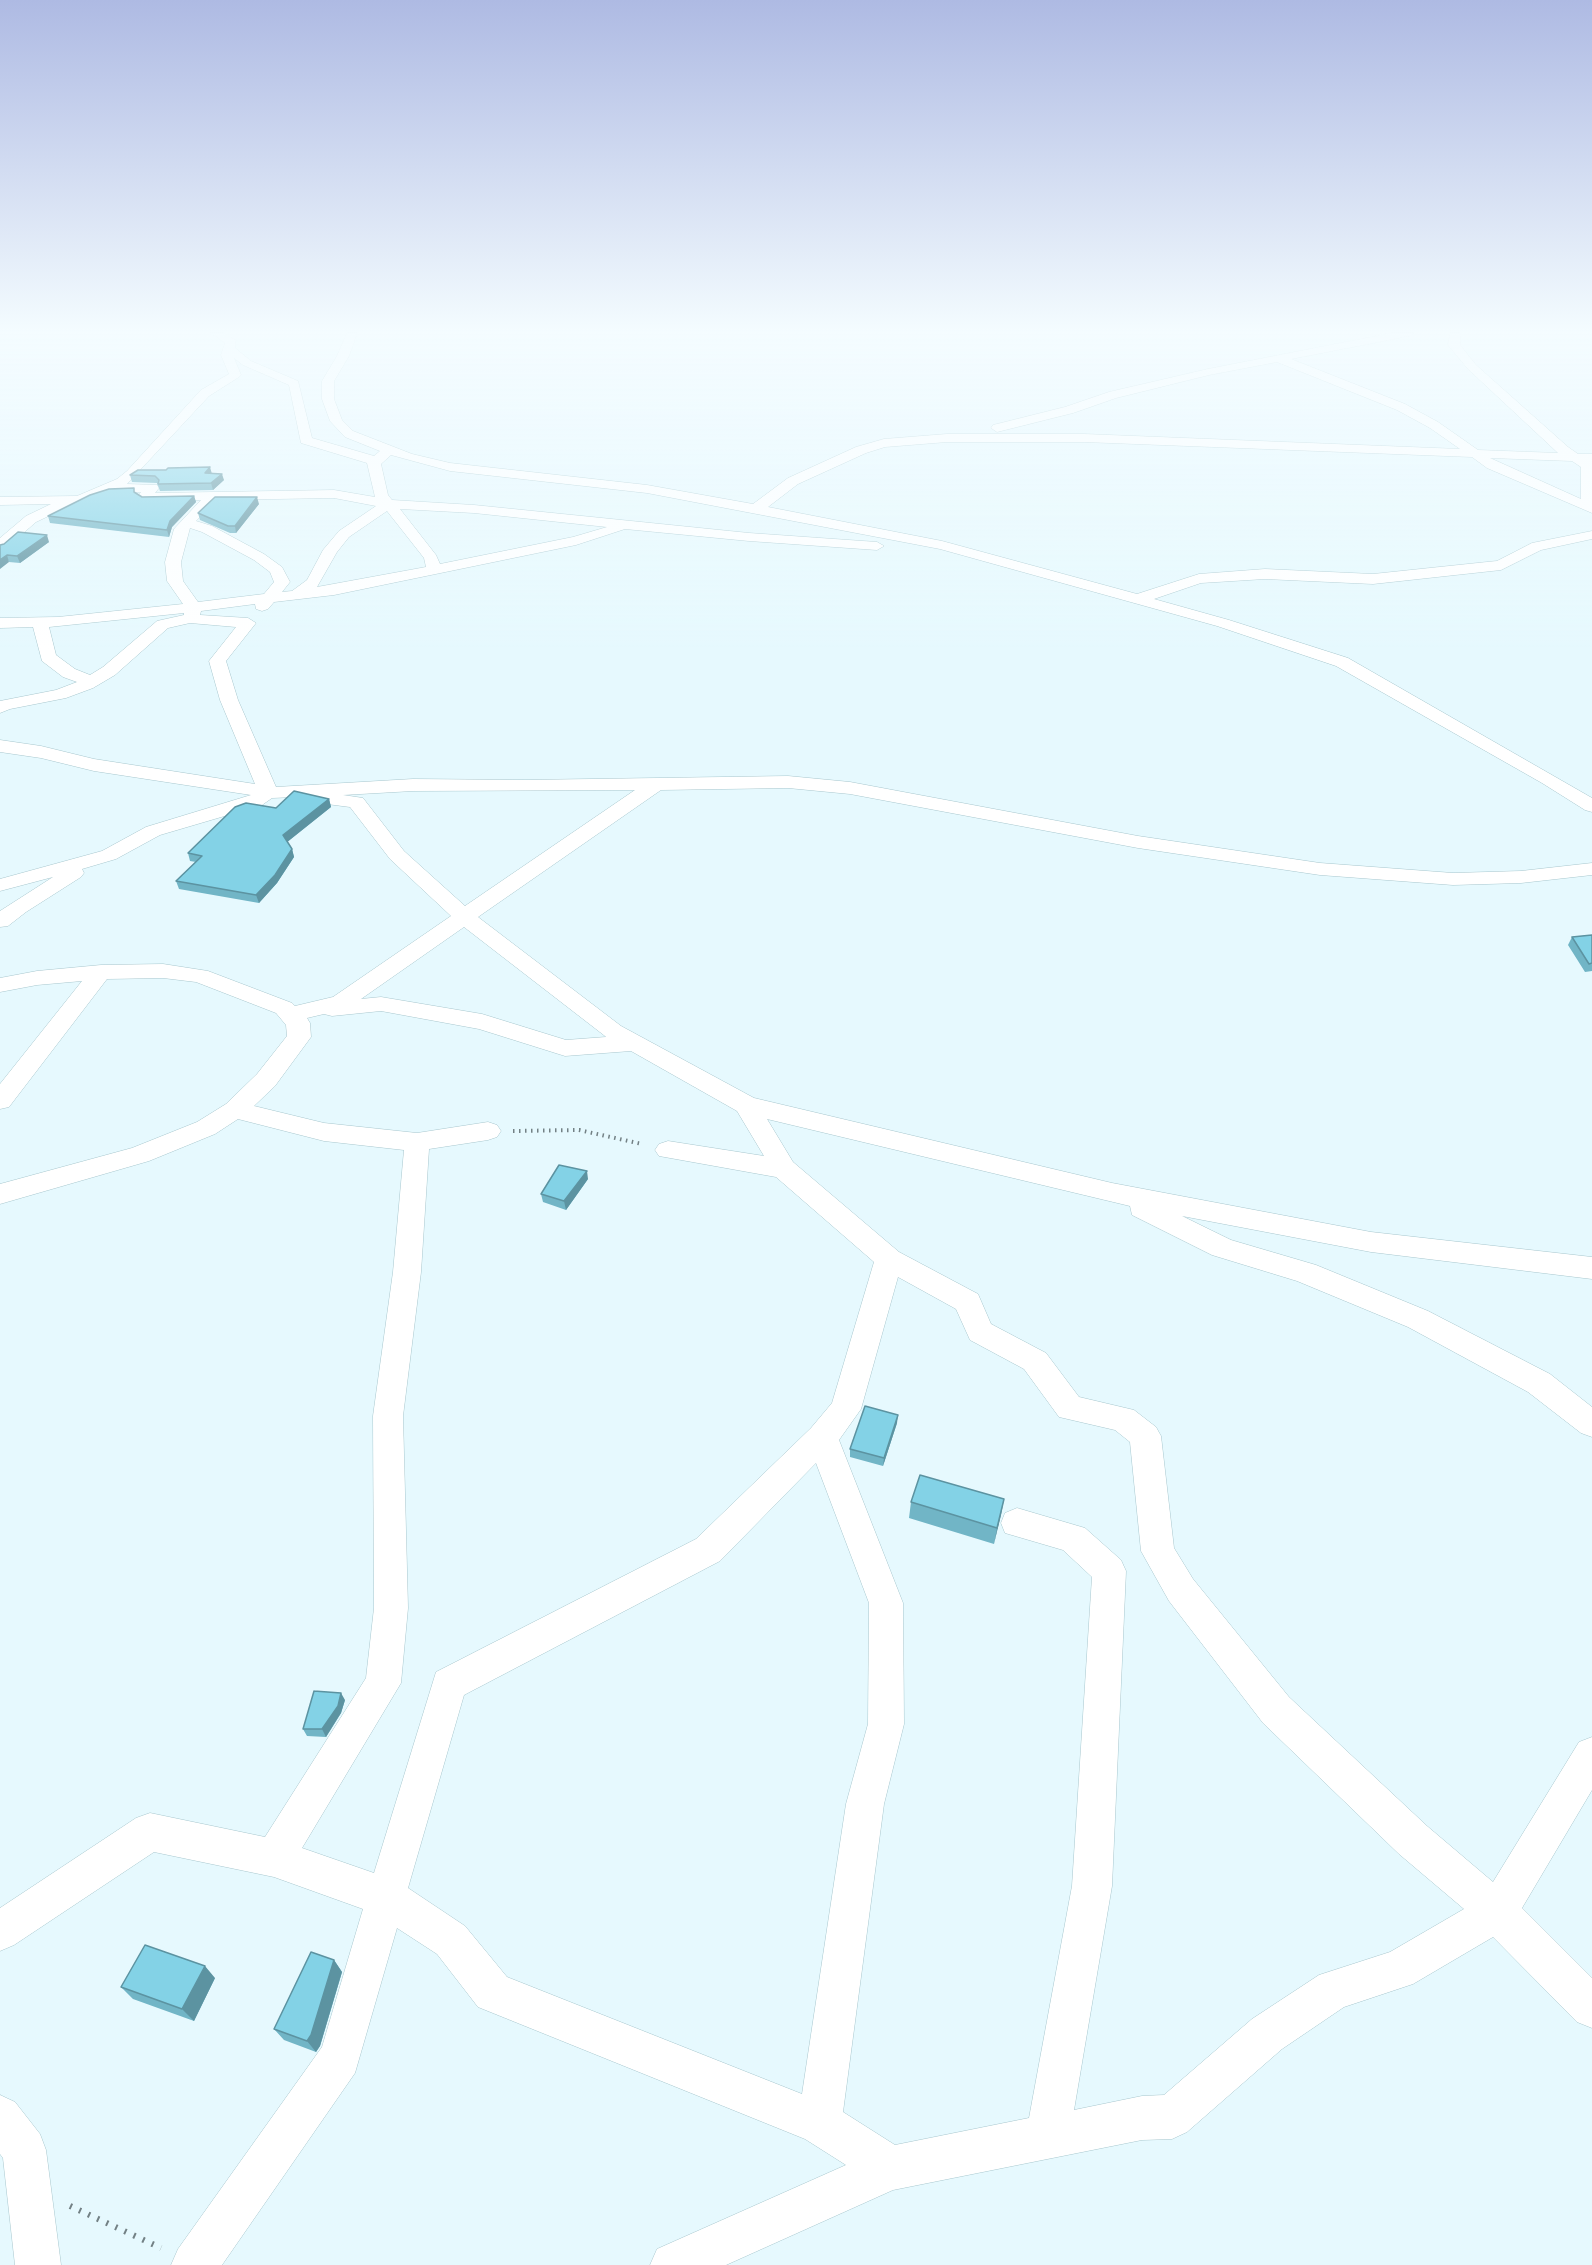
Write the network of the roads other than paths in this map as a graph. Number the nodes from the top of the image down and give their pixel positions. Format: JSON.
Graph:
{"nodes":[{"id":1,"x":164,"y":439,"type":"edge"},
{"id":2,"x":306,"y":439,"type":"edge"},
{"id":3,"x":361,"y":439,"type":"edge"},
{"id":4,"x":938,"y":439,"type":"edge"},
{"id":5,"x":1103,"y":439,"type":"edge"},
{"id":6,"x":1453,"y":439,"type":"edge"},
{"id":7,"x":1551,"y":439,"type":"edge"},
{"id":8,"x":389,"y":450,"type":"junction"},
{"id":9,"x":1471,"y":452,"type":"junction"},
{"id":10,"x":1576,"y":457,"type":"junction"},
{"id":11,"x":1592,"y":458,"type":"edge"},
{"id":12,"x":375,"y":462,"type":"junction"},
{"id":13,"x":109,"y":489,"type":"junction"},
{"id":14,"x":212,"y":497,"type":"junction"},
{"id":15,"x":79,"y":500,"type":"junction"},
{"id":16,"x":0,"y":501,"type":"edge"},
{"id":17,"x":388,"y":504,"type":"junction"},
{"id":18,"x":757,"y":508,"type":"junction"},
{"id":19,"x":1591,"y":508,"type":"edge"},
{"id":20,"x":187,"y":523,"type":"junction"},
{"id":21,"x":633,"y":524,"type":"junction"},
{"id":22,"x":1592,"y":535,"type":"edge"},
{"id":23,"x":0,"y":546,"type":"edge"},
{"id":24,"x":970,"y":552,"type":"junction"},
{"id":25,"x":434,"y":570,"type":"junction"},
{"id":26,"x":297,"y":594,"type":"junction"},
{"id":27,"x":270,"y":597,"type":"junction"},
{"id":28,"x":1139,"y":599,"type":"junction"},
{"id":29,"x":192,"y":612,"type":"junction"},
{"id":30,"x":40,"y":622,"type":"junction"},
{"id":31,"x":0,"y":623,"type":"edge"},
{"id":32,"x":248,"y":623,"type":"junction"},
{"id":33,"x":91,"y":681,"type":"junction"},
{"id":34,"x":0,"y":708,"type":"edge"},
{"id":35,"x":0,"y":746,"type":"edge"},
{"id":36,"x":657,"y":784,"type":"junction"},
{"id":37,"x":271,"y":793,"type":"junction"},
{"id":38,"x":1592,"y":806,"type":"edge"},
{"id":39,"x":109,"y":855,"type":"junction"},
{"id":40,"x":1583,"y":871,"type":"edge"},
{"id":41,"x":0,"y":885,"type":"edge"},
{"id":42,"x":1592,"y":885,"type":"edge"},
{"id":43,"x":463,"y":916,"type":"junction"},
{"id":44,"x":0,"y":921,"type":"edge"},
{"id":45,"x":101,"y":972,"type":"junction"},
{"id":46,"x":0,"y":985,"type":"edge"},
{"id":47,"x":290,"y":1015,"type":"junction"},
{"id":48,"x":634,"y":1043,"type":"junction"},
{"id":49,"x":0,"y":1101,"type":"edge"},
{"id":50,"x":746,"y":1105,"type":"junction"},
{"id":51,"x":235,"y":1110,"type":"junction"},
{"id":52,"x":488,"y":1131,"type":"road end"},
{"id":53,"x":417,"y":1142,"type":"junction"},
{"id":54,"x":668,"y":1150,"type":"road end"},
{"id":55,"x":784,"y":1169,"type":"junction"},
{"id":56,"x":1112,"y":1193,"type":"junction"},
{"id":57,"x":0,"y":1194,"type":"edge"},
{"id":58,"x":889,"y":1259,"type":"junction"},
{"id":59,"x":1592,"y":1268,"type":"edge"},
{"id":60,"x":1592,"y":1424,"type":"edge"},
{"id":61,"x":822,"y":1437,"type":"junction"},
{"id":62,"x":1017,"y":1523,"type":"dead end"},
{"id":63,"x":1592,"y":1755,"type":"edge"},
{"id":64,"x":274,"y":1858,"type":"junction"},
{"id":65,"x":386,"y":1897,"type":"junction"},
{"id":66,"x":1497,"y":1912,"type":"junction"},
{"id":67,"x":0,"y":1931,"type":"edge"},
{"id":68,"x":1592,"y":2007,"type":"edge"},
{"id":69,"x":0,"y":2117,"type":"edge"},
{"id":70,"x":820,"y":2123,"type":"junction"},
{"id":71,"x":1047,"y":2136,"type":"junction"},
{"id":72,"x":891,"y":2169,"type":"junction"},
{"id":73,"x":194,"y":2264,"type":"edge"},
{"id":74,"x":38,"y":2265,"type":"edge"},
{"id":75,"x":673,"y":2265,"type":"edge"}],
"edges":[{"from":1,"to":13,"type":"street"},
{"from":2,"to":12,"type":"street"},
{"from":3,"to":8,"type":"street"},
{"from":4,"to":18,"type":"street"},
{"from":5,"to":9,"type":"street"},
{"from":6,"to":9,"type":"street"},
{"from":7,"to":10,"type":"street"},
{"from":8,"to":12,"type":"street"},
{"from":8,"to":18,"type":"street"},
{"from":9,"to":10,"type":"street"},
{"from":9,"to":19,"type":"street"},
{"from":10,"to":11,"type":"street"},
{"from":10,"to":19,"type":"street"},
{"from":12,"to":17,"type":"street"},
{"from":13,"to":14,"type":"street"},
{"from":13,"to":15,"type":"street"},
{"from":14,"to":17,"type":"street"},
{"from":14,"to":20,"type":"street"},
{"from":15,"to":16,"type":"street"},
{"from":15,"to":23,"type":"street"},
{"from":17,"to":21,"type":"street"},
{"from":17,"to":25,"type":"street"},
{"from":17,"to":26,"type":"street"},
{"from":18,"to":24,"type":"street"},
{"from":20,"to":27,"type":"street"},
{"from":20,"to":29,"type":"street"},
{"from":21,"to":24,"type":"street"},
{"from":21,"to":25,"type":"street"},
{"from":22,"to":28,"type":"street"},
{"from":24,"to":28,"type":"street"},
{"from":25,"to":26,"type":"street"},
{"from":26,"to":27,"type":"street"},
{"from":27,"to":29,"type":"street"},
{"from":27,"to":32,"type":"street"},
{"from":28,"to":38,"type":"street"},
{"from":29,"to":30,"type":"street"},
{"from":29,"to":32,"type":"street"},
{"from":29,"to":33,"type":"street"},
{"from":30,"to":31,"type":"street"},
{"from":30,"to":33,"type":"street"},
{"from":32,"to":37,"type":"street"},
{"from":33,"to":34,"type":"street"},
{"from":35,"to":37,"type":"street"},
{"from":36,"to":37,"type":"street"},
{"from":36,"to":40,"type":"street"},
{"from":36,"to":43,"type":"street"},
{"from":37,"to":39,"type":"street"},
{"from":37,"to":43,"type":"street"},
{"from":39,"to":41,"type":"street"},
{"from":39,"to":44,"type":"street"},
{"from":40,"to":42,"type":"street"},
{"from":43,"to":47,"type":"street"},
{"from":43,"to":48,"type":"street"},
{"from":45,"to":46,"type":"street"},
{"from":45,"to":47,"type":"street"},
{"from":45,"to":49,"type":"street"},
{"from":47,"to":48,"type":"street"},
{"from":47,"to":51,"type":"street"},
{"from":48,"to":50,"type":"street"},
{"from":50,"to":55,"type":"street"},
{"from":50,"to":56,"type":"street"},
{"from":51,"to":53,"type":"street"},
{"from":51,"to":57,"type":"street"},
{"from":52,"to":53,"type":"street"},
{"from":53,"to":64,"type":"street"},
{"from":54,"to":55,"type":"street"},
{"from":55,"to":58,"type":"street"},
{"from":56,"to":59,"type":"street"},
{"from":56,"to":60,"type":"street"},
{"from":58,"to":61,"type":"street"},
{"from":58,"to":66,"type":"street"},
{"from":61,"to":65,"type":"street"},
{"from":61,"to":70,"type":"street"},
{"from":62,"to":71,"type":"street"},
{"from":63,"to":66,"type":"street"},
{"from":64,"to":65,"type":"street"},
{"from":64,"to":67,"type":"street"},
{"from":65,"to":70,"type":"street"},
{"from":65,"to":73,"type":"street"},
{"from":66,"to":68,"type":"street"},
{"from":66,"to":71,"type":"street"},
{"from":69,"to":74,"type":"street"},
{"from":70,"to":72,"type":"street"},
{"from":71,"to":72,"type":"street"},
{"from":72,"to":75,"type":"street"}]}
